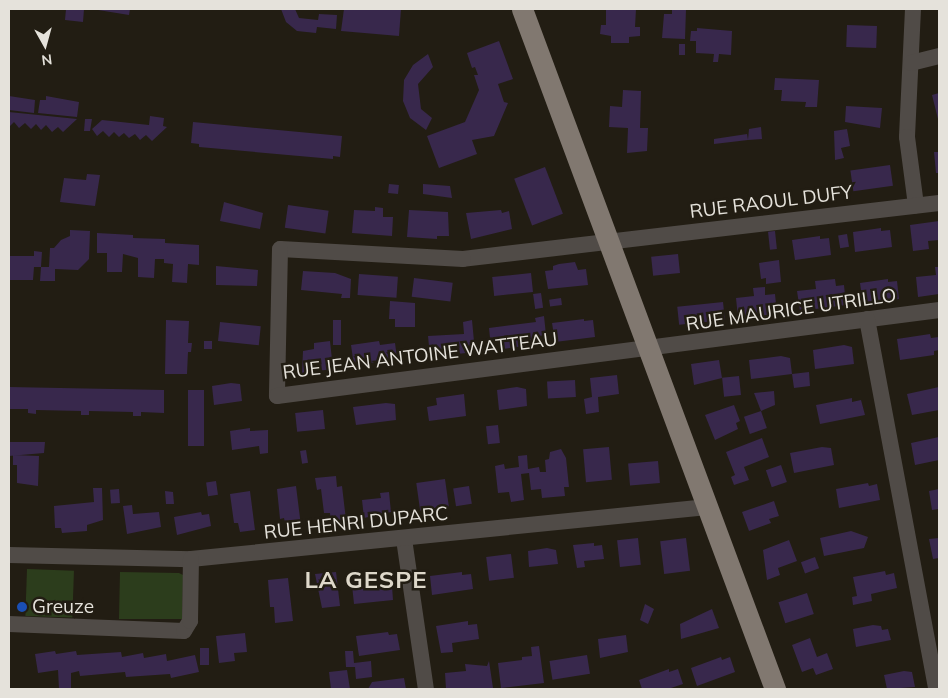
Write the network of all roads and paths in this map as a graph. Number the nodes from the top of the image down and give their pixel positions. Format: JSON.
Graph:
{"nodes":[{"id":1,"x":522,"y":9,"type":"edge"},
{"id":2,"x":913,"y":9,"type":"edge"},
{"id":3,"x":939,"y":56,"type":"edge"},
{"id":4,"x":911,"y":63,"type":"junction"},
{"id":5,"x":939,"y":203,"type":"edge"},
{"id":6,"x":916,"y":205,"type":"junction"},
{"id":7,"x":607,"y":241,"type":"junction"},
{"id":8,"x":939,"y":310,"type":"edge"},
{"id":9,"x":867,"y":320,"type":"junction"},
{"id":10,"x":648,"y":349,"type":"junction"},
{"id":11,"x":707,"y":507,"type":"junction"},
{"id":12,"x":404,"y":539,"type":"junction"},
{"id":13,"x":9,"y":555,"type":"edge"},
{"id":14,"x":191,"y":559,"type":"junction"},
{"id":15,"x":9,"y":624,"type":"edge"},
{"id":16,"x":426,"y":689,"type":"edge"},
{"id":17,"x":775,"y":689,"type":"edge"},
{"id":18,"x":936,"y":689,"type":"edge"}],
"edges":[{"from":1,"to":7,"type":"main road"},
{"from":2,"to":4,"type":"street"},
{"from":3,"to":4,"type":"street"},
{"from":4,"to":6,"type":"street"},
{"from":5,"to":6,"type":"street","name":"RUE RAOUL DUFY"},
{"from":6,"to":7,"type":"street","name":"RUE RAOUL DUFY"},
{"from":7,"to":10,"type":"main road"},
{"from":7,"to":10,"type":"street","name":"RUE JEAN ANTOINE WATTEAU"},
{"from":8,"to":9,"type":"street","name":"RUE MAURICE UTRILLO"},
{"from":9,"to":10,"type":"street","name":"RUE MAURICE UTRILLO"},
{"from":9,"to":18,"type":"street"},
{"from":10,"to":11,"type":"main road"},
{"from":11,"to":12,"type":"street","name":"RUE HENRI DUPARC"},
{"from":11,"to":17,"type":"main road"},
{"from":12,"to":14,"type":"street","name":"RUE HENRI DUPARC"},
{"from":12,"to":16,"type":"street"},
{"from":13,"to":14,"type":"street","name":"RUE HENRI DUPARC"},
{"from":14,"to":15,"type":"street"}]}
